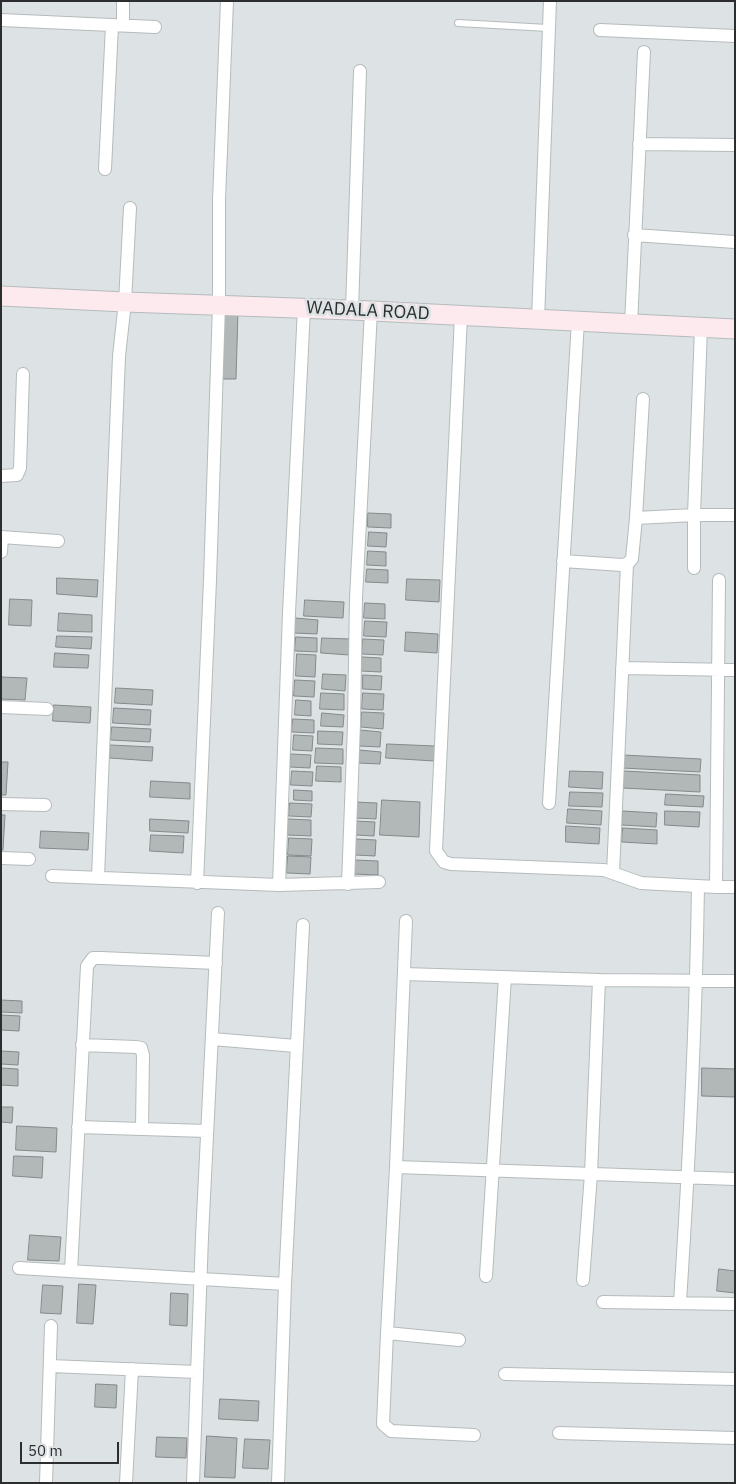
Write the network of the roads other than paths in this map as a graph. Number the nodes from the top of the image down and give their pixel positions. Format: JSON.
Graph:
{"nodes":[{"id":1,"x":123,"y":1,"type":"edge"},
{"id":2,"x":227,"y":1,"type":"edge"},
{"id":3,"x":550,"y":1,"type":"edge"},
{"id":4,"x":1,"y":20,"type":"edge"},
{"id":5,"x":458,"y":23,"type":"dead end"},
{"id":6,"x":117,"y":25,"type":"junction"},
{"id":7,"x":155,"y":27,"type":"dead end"},
{"id":8,"x":548,"y":28,"type":"junction"},
{"id":9,"x":600,"y":30,"type":"dead end"},
{"id":10,"x":735,"y":36,"type":"edge"},
{"id":11,"x":644,"y":52,"type":"dead end"},
{"id":12,"x":360,"y":71,"type":"dead end"},
{"id":13,"x":639,"y":144,"type":"junction"},
{"id":14,"x":735,"y":145,"type":"edge"},
{"id":15,"x":105,"y":169,"type":"dead end"},
{"id":16,"x":130,"y":208,"type":"dead end"},
{"id":17,"x":634,"y":235,"type":"junction"},
{"id":18,"x":735,"y":242,"type":"edge"},
{"id":19,"x":1,"y":296,"type":"edge"},
{"id":20,"x":126,"y":302,"type":"junction"},
{"id":21,"x":219,"y":305,"type":"junction"},
{"id":22,"x":304,"y":308,"type":"junction"},
{"id":23,"x":352,"y":310,"type":"junction"},
{"id":24,"x":371,"y":311,"type":"junction"},
{"id":25,"x":461,"y":316,"type":"junction"},
{"id":26,"x":538,"y":320,"type":"junction"},
{"id":27,"x":578,"y":322,"type":"junction"},
{"id":28,"x":631,"y":324,"type":"junction"},
{"id":29,"x":700,"y":328,"type":"junction"},
{"id":30,"x":735,"y":329,"type":"edge"},
{"id":31,"x":23,"y":374,"type":"dead end"},
{"id":32,"x":643,"y":399,"type":"dead end"},
{"id":33,"x":1,"y":476,"type":"edge"},
{"id":34,"x":694,"y":515,"type":"junction"},
{"id":35,"x":735,"y":515,"type":"edge"},
{"id":36,"x":636,"y":518,"type":"junction"},
{"id":37,"x":2,"y":537,"type":"edge"},
{"id":38,"x":58,"y":541,"type":"dead end"},
{"id":39,"x":1,"y":552,"type":"edge"},
{"id":40,"x":563,"y":561,"type":"junction"},
{"id":41,"x":627,"y":564,"type":"junction"},
{"id":42,"x":694,"y":568,"type":"dead end"},
{"id":43,"x":719,"y":580,"type":"dead end"},
{"id":44,"x":622,"y":668,"type":"junction"},
{"id":45,"x":719,"y":670,"type":"junction"},
{"id":46,"x":735,"y":670,"type":"edge"},
{"id":47,"x":1,"y":707,"type":"edge"},
{"id":48,"x":46,"y":709,"type":"dead end"},
{"id":49,"x":549,"y":803,"type":"dead end"},
{"id":50,"x":1,"y":804,"type":"edge"},
{"id":51,"x":45,"y":805,"type":"dead end"},
{"id":52,"x":1,"y":858,"type":"edge"},
{"id":53,"x":29,"y":859,"type":"dead end"},
{"id":54,"x":613,"y":874,"type":"junction"},
{"id":55,"x":52,"y":876,"type":"dead end"},
{"id":56,"x":98,"y":877,"type":"junction"},
{"id":57,"x":379,"y":882,"type":"dead end"},
{"id":58,"x":196,"y":883,"type":"junction"},
{"id":59,"x":348,"y":884,"type":"junction"},
{"id":60,"x":280,"y":885,"type":"junction"},
{"id":61,"x":698,"y":886,"type":"junction"},
{"id":62,"x":716,"y":887,"type":"junction"},
{"id":63,"x":735,"y":887,"type":"edge"},
{"id":64,"x":218,"y":913,"type":"dead end"},
{"id":65,"x":406,"y":921,"type":"dead end"},
{"id":66,"x":303,"y":924,"type":"dead end"},
{"id":67,"x":216,"y":963,"type":"junction"},
{"id":68,"x":404,"y":974,"type":"junction"},
{"id":69,"x":505,"y":977,"type":"junction"},
{"id":70,"x":599,"y":980,"type":"junction"},
{"id":71,"x":697,"y":981,"type":"junction"},
{"id":72,"x":735,"y":981,"type":"edge"},
{"id":73,"x":212,"y":1039,"type":"junction"},
{"id":74,"x":82,"y":1044,"type":"junction"},
{"id":75,"x":296,"y":1046,"type":"junction"},
{"id":76,"x":78,"y":1128,"type":"junction"},
{"id":77,"x":142,"y":1129,"type":"junction"},
{"id":78,"x":207,"y":1131,"type":"junction"},
{"id":79,"x":396,"y":1167,"type":"junction"},
{"id":80,"x":494,"y":1171,"type":"junction"},
{"id":81,"x":591,"y":1174,"type":"junction"},
{"id":82,"x":688,"y":1178,"type":"junction"},
{"id":83,"x":735,"y":1179,"type":"edge"},
{"id":84,"x":19,"y":1268,"type":"dead end"},
{"id":85,"x":71,"y":1271,"type":"junction"},
{"id":86,"x":486,"y":1276,"type":"dead end"},
{"id":87,"x":200,"y":1279,"type":"junction"},
{"id":88,"x":583,"y":1280,"type":"dead end"},
{"id":89,"x":285,"y":1284,"type":"junction"},
{"id":90,"x":603,"y":1302,"type":"dead end"},
{"id":91,"x":680,"y":1302,"type":"junction"},
{"id":92,"x":735,"y":1304,"type":"edge"},
{"id":93,"x":51,"y":1326,"type":"dead end"},
{"id":94,"x":387,"y":1333,"type":"junction"},
{"id":95,"x":459,"y":1340,"type":"dead end"},
{"id":96,"x":50,"y":1366,"type":"junction"},
{"id":97,"x":132,"y":1369,"type":"junction"},
{"id":98,"x":197,"y":1372,"type":"junction"},
{"id":99,"x":505,"y":1374,"type":"dead end"},
{"id":100,"x":735,"y":1379,"type":"edge"},
{"id":101,"x":559,"y":1433,"type":"dead end"},
{"id":102,"x":474,"y":1435,"type":"dead end"},
{"id":103,"x":735,"y":1438,"type":"edge"},
{"id":104,"x":46,"y":1483,"type":"edge"},
{"id":105,"x":126,"y":1483,"type":"edge"},
{"id":106,"x":193,"y":1483,"type":"edge"},
{"id":107,"x":278,"y":1483,"type":"edge"}],
"edges":[{"from":1,"to":6,"type":"street"},
{"from":2,"to":21,"type":"street"},
{"from":3,"to":8,"type":"street"},
{"from":4,"to":6,"type":"street"},
{"from":5,"to":8,"type":"lane"},
{"from":6,"to":7,"type":"street"},
{"from":6,"to":15,"type":"street"},
{"from":8,"to":26,"type":"street"},
{"from":9,"to":10,"type":"street"},
{"from":11,"to":13,"type":"street"},
{"from":12,"to":23,"type":"street"},
{"from":13,"to":14,"type":"street"},
{"from":13,"to":17,"type":"street"},
{"from":16,"to":20,"type":"street"},
{"from":17,"to":18,"type":"street"},
{"from":17,"to":28,"type":"street"},
{"from":19,"to":20,"type":"street","name":"WADALA ROAD"},
{"from":20,"to":21,"type":"street","name":"WADALA ROAD"},
{"from":20,"to":56,"type":"street"},
{"from":21,"to":22,"type":"street","name":"WADALA ROAD"},
{"from":21,"to":58,"type":"street"},
{"from":22,"to":23,"type":"street","name":"WADALA ROAD"},
{"from":22,"to":60,"type":"street"},
{"from":23,"to":24,"type":"street","name":"WADALA ROAD"},
{"from":24,"to":25,"type":"street","name":"WADALA ROAD"},
{"from":24,"to":59,"type":"street"},
{"from":25,"to":26,"type":"street","name":"WADALA ROAD"},
{"from":25,"to":54,"type":"street"},
{"from":26,"to":27,"type":"street","name":"WADALA ROAD"},
{"from":27,"to":28,"type":"street","name":"WADALA ROAD"},
{"from":27,"to":40,"type":"street"},
{"from":28,"to":29,"type":"street","name":"WADALA ROAD"},
{"from":29,"to":30,"type":"street","name":"WADALA ROAD"},
{"from":29,"to":34,"type":"street"},
{"from":31,"to":33,"type":"street"},
{"from":32,"to":36,"type":"street"},
{"from":34,"to":35,"type":"street"},
{"from":34,"to":36,"type":"street"},
{"from":34,"to":42,"type":"street"},
{"from":36,"to":41,"type":"street"},
{"from":37,"to":38,"type":"street"},
{"from":37,"to":39,"type":"street"},
{"from":40,"to":41,"type":"street"},
{"from":40,"to":49,"type":"street"},
{"from":41,"to":44,"type":"street"},
{"from":43,"to":45,"type":"street"},
{"from":44,"to":45,"type":"street"},
{"from":44,"to":54,"type":"street"},
{"from":45,"to":46,"type":"street"},
{"from":45,"to":62,"type":"street"},
{"from":47,"to":48,"type":"street"},
{"from":50,"to":51,"type":"street"},
{"from":52,"to":53,"type":"street"},
{"from":54,"to":61,"type":"street"},
{"from":55,"to":56,"type":"street"},
{"from":56,"to":58,"type":"street"},
{"from":57,"to":59,"type":"street"},
{"from":58,"to":60,"type":"street"},
{"from":59,"to":60,"type":"street"},
{"from":61,"to":62,"type":"street"},
{"from":61,"to":71,"type":"street"},
{"from":62,"to":63,"type":"street"},
{"from":64,"to":67,"type":"street"},
{"from":65,"to":68,"type":"street"},
{"from":66,"to":75,"type":"street"},
{"from":67,"to":73,"type":"street"},
{"from":67,"to":74,"type":"street"},
{"from":68,"to":69,"type":"street"},
{"from":68,"to":79,"type":"street"},
{"from":69,"to":70,"type":"street"},
{"from":69,"to":80,"type":"street"},
{"from":70,"to":71,"type":"street"},
{"from":70,"to":81,"type":"street"},
{"from":71,"to":72,"type":"street"},
{"from":71,"to":82,"type":"street"},
{"from":73,"to":75,"type":"street"},
{"from":73,"to":78,"type":"street"},
{"from":74,"to":76,"type":"street"},
{"from":74,"to":77,"type":"street"},
{"from":75,"to":89,"type":"street"},
{"from":76,"to":77,"type":"street"},
{"from":76,"to":85,"type":"street"},
{"from":77,"to":78,"type":"street"},
{"from":78,"to":87,"type":"street"},
{"from":79,"to":80,"type":"street"},
{"from":79,"to":94,"type":"street"},
{"from":80,"to":81,"type":"street"},
{"from":80,"to":86,"type":"street"},
{"from":81,"to":82,"type":"street"},
{"from":81,"to":88,"type":"street"},
{"from":82,"to":83,"type":"street"},
{"from":82,"to":91,"type":"street"},
{"from":84,"to":85,"type":"street"},
{"from":85,"to":87,"type":"street"},
{"from":87,"to":89,"type":"street"},
{"from":87,"to":98,"type":"street"},
{"from":89,"to":107,"type":"street"},
{"from":90,"to":91,"type":"street"},
{"from":91,"to":92,"type":"street"},
{"from":93,"to":96,"type":"street"},
{"from":94,"to":95,"type":"street"},
{"from":94,"to":102,"type":"street"},
{"from":96,"to":97,"type":"street"},
{"from":96,"to":104,"type":"street"},
{"from":97,"to":98,"type":"street"},
{"from":97,"to":105,"type":"street"},
{"from":98,"to":106,"type":"street"},
{"from":99,"to":100,"type":"street"},
{"from":101,"to":103,"type":"street"}]}
